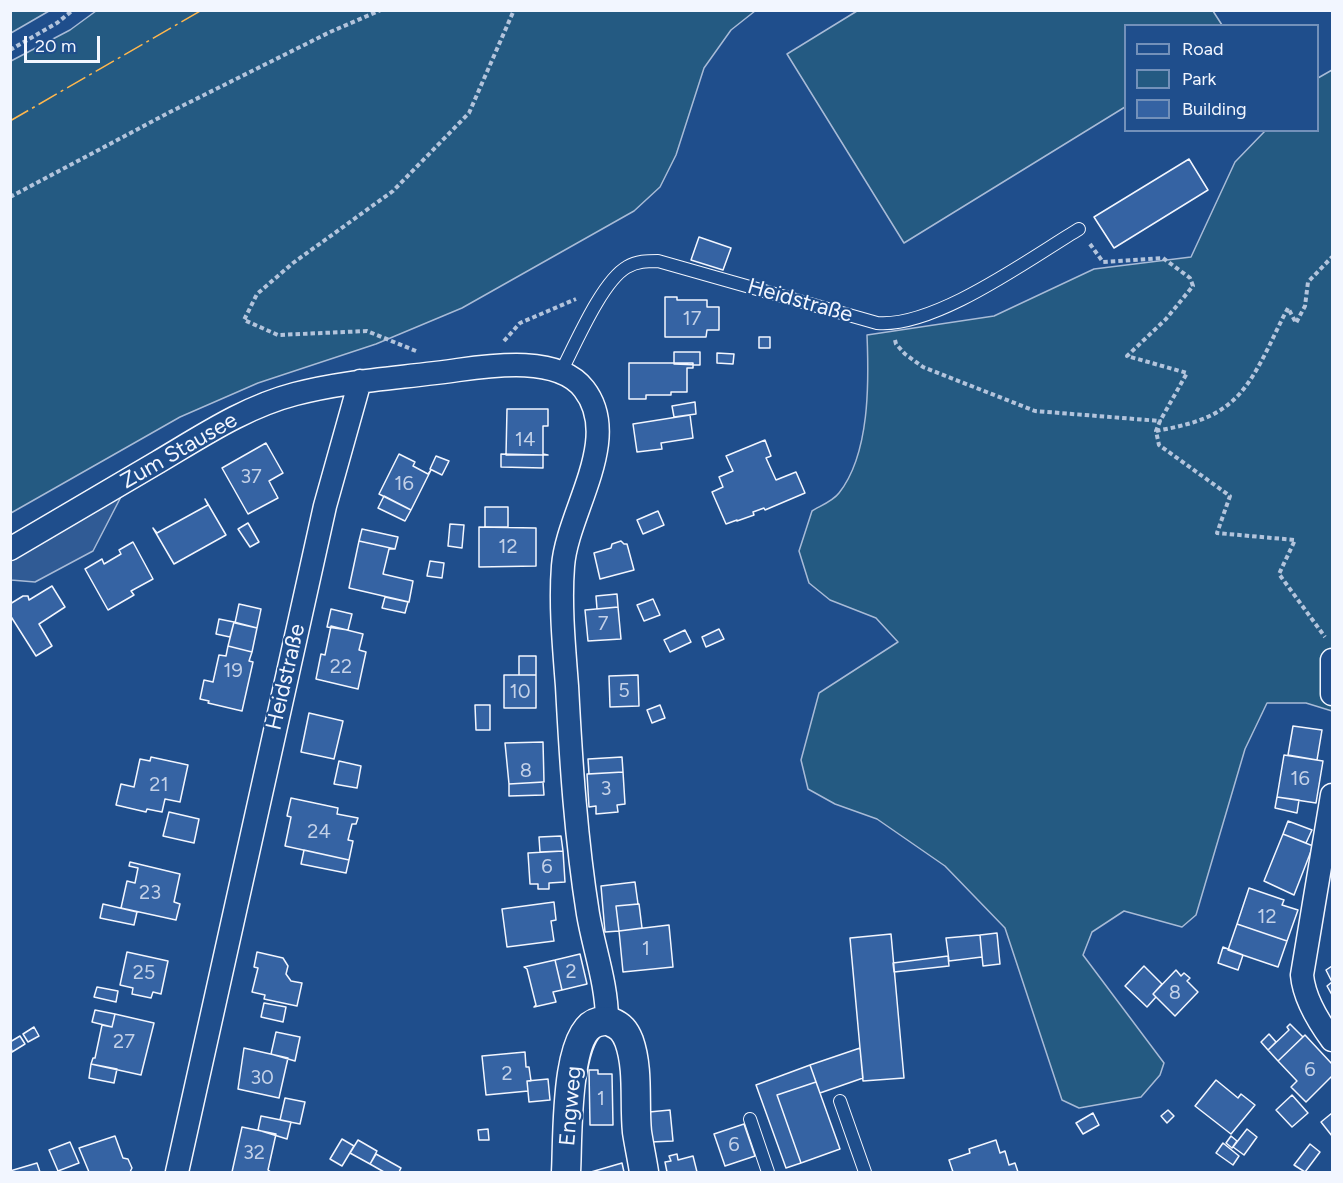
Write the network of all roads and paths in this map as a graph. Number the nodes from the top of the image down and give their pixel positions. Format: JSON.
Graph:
{"nodes":[{"id":1,"x":73,"y":10,"type":"edge"},
{"id":2,"x":381,"y":10,"type":"edge"},
{"id":3,"x":513,"y":10,"type":"edge"},
{"id":4,"x":10,"y":50,"type":"edge"},
{"id":5,"x":10,"y":197,"type":"edge"},
{"id":6,"x":1079,"y":229,"type":"joint"},
{"id":7,"x":1332,"y":257,"type":"edge"},
{"id":8,"x":610,"y":281,"type":"junction"},
{"id":9,"x":892,"y":324,"type":"junction"},
{"id":10,"x":421,"y":352,"type":"dead end"},
{"id":11,"x":474,"y":368,"type":"junction"},
{"id":12,"x":561,"y":372,"type":"junction"},
{"id":13,"x":360,"y":381,"type":"junction"},
{"id":14,"x":1160,"y":421,"type":"junction"},
{"id":15,"x":1156,"y":431,"type":"junction"},
{"id":16,"x":10,"y":549,"type":"edge"},
{"id":17,"x":1326,"y":638,"type":"dead end"},
{"id":18,"x":1332,"y":660,"type":"edge"},
{"id":19,"x":1332,"y":693,"type":"edge"},
{"id":20,"x":1332,"y":795,"type":"edge"},
{"id":21,"x":607,"y":1020,"type":"junction"},
{"id":22,"x":1332,"y":1040,"type":"edge"},
{"id":23,"x":840,"y":1101,"type":"dead end"},
{"id":24,"x":750,"y":1119,"type":"dead end"},
{"id":25,"x":177,"y":1173,"type":"edge"},
{"id":26,"x":566,"y":1173,"type":"edge"},
{"id":27,"x":644,"y":1173,"type":"edge"},
{"id":28,"x":768,"y":1173,"type":"edge"},
{"id":29,"x":865,"y":1173,"type":"edge"}],
"edges":[{"from":1,"to":4,"type":"path"},
{"from":2,"to":5,"type":"path"},
{"from":3,"to":10,"type":"path"},
{"from":6,"to":9,"type":"lane","name":"Heidstraße"},
{"from":6,"to":14,"type":"path"},
{"from":7,"to":15,"type":"path"},
{"from":8,"to":9,"type":"lane","name":"Heidstraße"},
{"from":8,"to":11,"type":"path"},
{"from":8,"to":12,"type":"lane","name":"Heidstraße"},
{"from":9,"to":14,"type":"path"},
{"from":11,"to":12,"type":"street"},
{"from":11,"to":13,"type":"street"},
{"from":12,"to":21,"type":"street"},
{"from":13,"to":16,"type":"street","name":"Zum Stausee"},
{"from":13,"to":25,"type":"street","name":"Heidstraße"},
{"from":14,"to":15,"type":"path"},
{"from":15,"to":17,"type":"path"},
{"from":18,"to":19,"type":"street"},
{"from":20,"to":22,"type":"street"},
{"from":21,"to":26,"type":"street","name":"Engweg"},
{"from":21,"to":27,"type":"street"},
{"from":23,"to":29,"type":"lane"},
{"from":24,"to":28,"type":"lane"}]}
